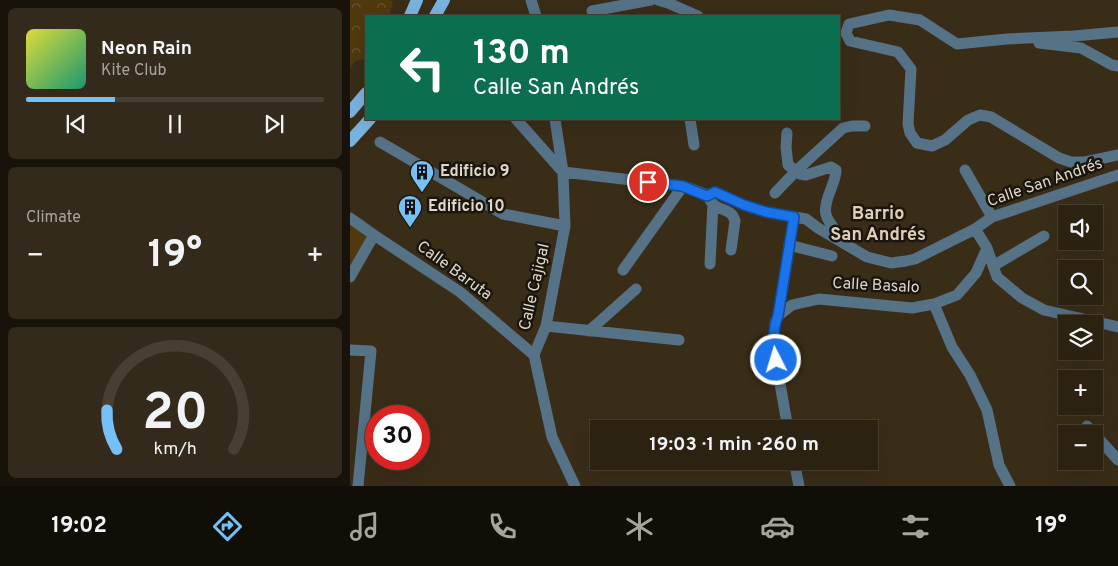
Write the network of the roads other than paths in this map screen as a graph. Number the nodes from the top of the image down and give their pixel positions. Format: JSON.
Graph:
{"nodes":[{"id":1,"x":417,"y":0,"type":"edge"},
{"id":2,"x":444,"y":0,"type":"edge"},
{"id":3,"x":531,"y":0,"type":"edge"},
{"id":4,"x":651,"y":0,"type":"edge"},
{"id":5,"x":658,"y":0,"type":"edge"},
{"id":6,"x":592,"y":11,"type":"dead end"},
{"id":7,"x":410,"y":15,"type":"edge"},
{"id":8,"x":436,"y":15,"type":"edge"},
{"id":9,"x":536,"y":15,"type":"edge"},
{"id":10,"x":696,"y":15,"type":"edge"},
{"id":11,"x":1118,"y":32,"type":"edge"},
{"id":12,"x":1007,"y":39,"type":"junction"},
{"id":13,"x":1118,"y":66,"type":"edge"},
{"id":14,"x":365,"y":94,"type":"edge"},
{"id":15,"x":350,"y":112,"type":"edge"},
{"id":16,"x":369,"y":120,"type":"edge"},
{"id":17,"x":517,"y":120,"type":"edge"},
{"id":18,"x":555,"y":120,"type":"edge"},
{"id":19,"x":690,"y":120,"type":"edge"},
{"id":20,"x":865,"y":126,"type":"dead end"},
{"id":21,"x":787,"y":133,"type":"dead end"},
{"id":22,"x":350,"y":141,"type":"edge"},
{"id":23,"x":380,"y":142,"type":"dead end"},
{"id":24,"x":694,"y":145,"type":"dead end"},
{"id":25,"x":1118,"y":155,"type":"edge"},
{"id":26,"x":965,"y":170,"type":"dead end"},
{"id":27,"x":796,"y":171,"type":"junction"},
{"id":28,"x":563,"y":172,"type":"junction"},
{"id":29,"x":1118,"y":175,"type":"edge"},
{"id":30,"x":682,"y":186,"type":"junction"},
{"id":31,"x":775,"y":193,"type":"dead end"},
{"id":32,"x":710,"y":200,"type":"junction"},
{"id":33,"x":794,"y":217,"type":"junction"},
{"id":34,"x":992,"y":217,"type":"junction"},
{"id":35,"x":350,"y":218,"type":"edge"},
{"id":36,"x":565,"y":226,"type":"junction"},
{"id":37,"x":975,"y":229,"type":"junction"},
{"id":38,"x":374,"y":235,"type":"junction"},
{"id":39,"x":1044,"y":236,"type":"dead end"},
{"id":40,"x":844,"y":243,"type":"junction"},
{"id":41,"x":790,"y":245,"type":"junction"},
{"id":42,"x":987,"y":248,"type":"junction"},
{"id":43,"x":731,"y":250,"type":"dead end"},
{"id":44,"x":832,"y":256,"type":"dead end"},
{"id":45,"x":710,"y":264,"type":"dead end"},
{"id":46,"x":993,"y":266,"type":"junction"},
{"id":47,"x":623,"y":270,"type":"dead end"},
{"id":48,"x":350,"y":277,"type":"edge"},
{"id":49,"x":636,"y":288,"type":"dead end"},
{"id":50,"x":934,"y":304,"type":"junction"},
{"id":51,"x":778,"y":316,"type":"junction"},
{"id":52,"x":546,"y":326,"type":"junction"},
{"id":53,"x":1118,"y":327,"type":"edge"},
{"id":54,"x":589,"y":331,"type":"junction"},
{"id":55,"x":679,"y":340,"type":"dead end"},
{"id":56,"x":350,"y":350,"type":"edge"},
{"id":57,"x":534,"y":355,"type":"junction"},
{"id":58,"x":787,"y":420,"type":"edge"},
{"id":59,"x":1103,"y":444,"type":"edge"},
{"id":60,"x":1118,"y":460,"type":"edge"},
{"id":61,"x":796,"y":470,"type":"edge"},
{"id":62,"x":358,"y":486,"type":"edge"},
{"id":63,"x":575,"y":486,"type":"edge"},
{"id":64,"x":799,"y":486,"type":"edge"},
{"id":65,"x":1010,"y":486,"type":"edge"}],
"edges":[{"from":1,"to":7,"type":"main road"},
{"from":2,"to":8,"type":"main road"},
{"from":3,"to":9,"type":"street"},
{"from":4,"to":6,"type":"street"},
{"from":5,"to":10,"type":"street"},
{"from":11,"to":12,"type":"street"},
{"from":12,"to":13,"type":"street"},
{"from":12,"to":25,"type":"street"},
{"from":14,"to":15,"type":"main road"},
{"from":16,"to":22,"type":"main road"},
{"from":17,"to":28,"type":"street"},
{"from":18,"to":28,"type":"street","name":"Calle Cajigal"},
{"from":19,"to":24,"type":"street"},
{"from":20,"to":27,"type":"street"},
{"from":21,"to":27,"type":"street"},
{"from":23,"to":36,"type":"street"},
{"from":26,"to":34,"type":"street"},
{"from":27,"to":31,"type":"street"},
{"from":27,"to":40,"type":"street"},
{"from":28,"to":30,"type":"street","name":"Calle San Andrés"},
{"from":28,"to":36,"type":"street","name":"Calle Cajigal"},
{"from":29,"to":34,"type":"street","name":"Calle San Andrés"},
{"from":30,"to":32,"type":"street","name":"Calle San Andrés"},
{"from":30,"to":47,"type":"street"},
{"from":32,"to":33,"type":"street","name":"Calle San Andrés"},
{"from":32,"to":43,"type":"street"},
{"from":32,"to":45,"type":"street"},
{"from":33,"to":40,"type":"street","name":"Calle San Andrés"},
{"from":33,"to":41,"type":"street"},
{"from":34,"to":37,"type":"street","name":"Calle San Andrés"},
{"from":35,"to":38,"type":"street","name":"Calle Baruta"},
{"from":36,"to":52,"type":"street","name":"Calle Cajigal"},
{"from":37,"to":40,"type":"street","name":"Calle San Andrés"},
{"from":37,"to":42,"type":"street"},
{"from":38,"to":48,"type":"street"},
{"from":38,"to":57,"type":"street","name":"Calle Baruta"},
{"from":39,"to":46,"type":"street"},
{"from":41,"to":44,"type":"street"},
{"from":41,"to":51,"type":"street"},
{"from":42,"to":46,"type":"street"},
{"from":42,"to":50,"type":"street","name":"Calle Basalo"},
{"from":46,"to":53,"type":"street"},
{"from":49,"to":54,"type":"street"},
{"from":50,"to":51,"type":"street","name":"Calle Basalo"},
{"from":50,"to":65,"type":"street"},
{"from":51,"to":58,"type":"street"},
{"from":52,"to":54,"type":"street"},
{"from":52,"to":57,"type":"street","name":"Calle Cajigal"},
{"from":54,"to":55,"type":"street"},
{"from":56,"to":62,"type":"street"},
{"from":57,"to":63,"type":"street","name":"Calle Cajigal"},
{"from":59,"to":60,"type":"street"},
{"from":61,"to":64,"type":"street"}]}
